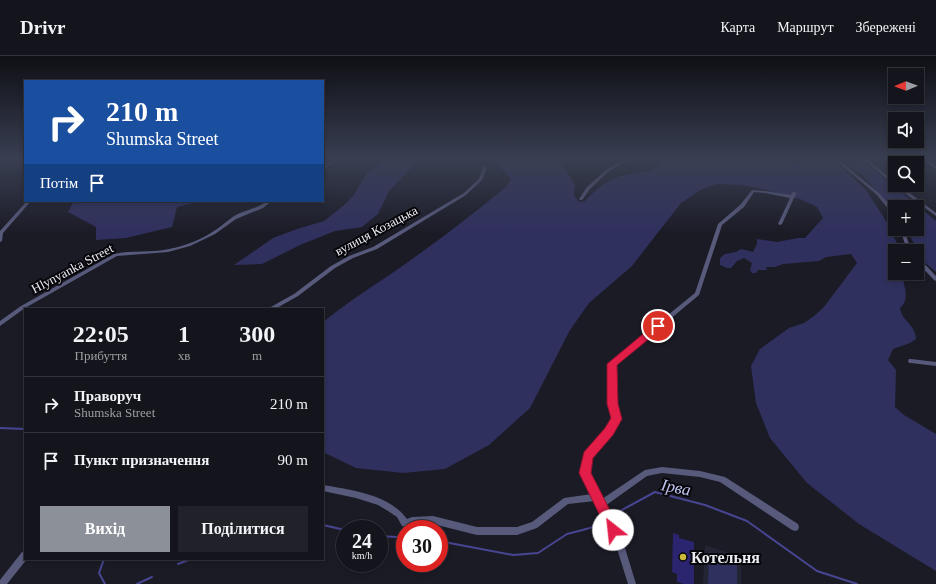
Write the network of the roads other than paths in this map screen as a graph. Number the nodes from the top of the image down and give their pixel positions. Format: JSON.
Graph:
{"nodes":[{"id":1,"x":476,"y":184,"type":"edge"},
{"id":2,"x":593,"y":184,"type":"edge"},
{"id":3,"x":866,"y":184,"type":"edge"},
{"id":4,"x":905,"y":192,"type":"edge"},
{"id":5,"x":581,"y":199,"type":"dead end"},
{"id":6,"x":28,"y":202,"type":"edge"},
{"id":7,"x":268,"y":202,"type":"edge"},
{"id":8,"x":888,"y":206,"type":"edge"},
{"id":9,"x":936,"y":215,"type":"edge"},
{"id":10,"x":780,"y":224,"type":"dead end"},
{"id":11,"x":1,"y":230,"type":"edge"},
{"id":12,"x":0,"y":241,"type":"edge"},
{"id":13,"x":924,"y":266,"type":"edge"},
{"id":14,"x":936,"y":279,"type":"edge"},
{"id":15,"x":273,"y":308,"type":"edge"},
{"id":16,"x":0,"y":324,"type":"edge"},
{"id":17,"x":911,"y":361,"type":"dead end"},
{"id":18,"x":936,"y":364,"type":"edge"},
{"id":19,"x":324,"y":488,"type":"edge"},
{"id":20,"x":596,"y":497,"type":"junction"},
{"id":21,"x":602,"y":508,"type":"junction"},
{"id":22,"x":795,"y":527,"type":"dead end"},
{"id":23,"x":24,"y":556,"type":"edge"},
{"id":24,"x":2,"y":584,"type":"edge"},
{"id":25,"x":632,"y":584,"type":"edge"}],
"edges":[{"from":1,"to":15,"type":"street","name":"вулиця Козацька"},
{"from":2,"to":5,"type":"street"},
{"from":3,"to":8,"type":"street"},
{"from":4,"to":9,"type":"street"},
{"from":6,"to":11,"type":"street"},
{"from":7,"to":16,"type":"street","name":"Hlynyanka Street"},
{"from":10,"to":20,"type":"street"},
{"from":11,"to":12,"type":"street"},
{"from":13,"to":14,"type":"street"},
{"from":17,"to":18,"type":"street"},
{"from":19,"to":20,"type":"street"},
{"from":20,"to":21,"type":"street"},
{"from":21,"to":22,"type":"street"},
{"from":21,"to":25,"type":"street"},
{"from":23,"to":24,"type":"street"}]}
